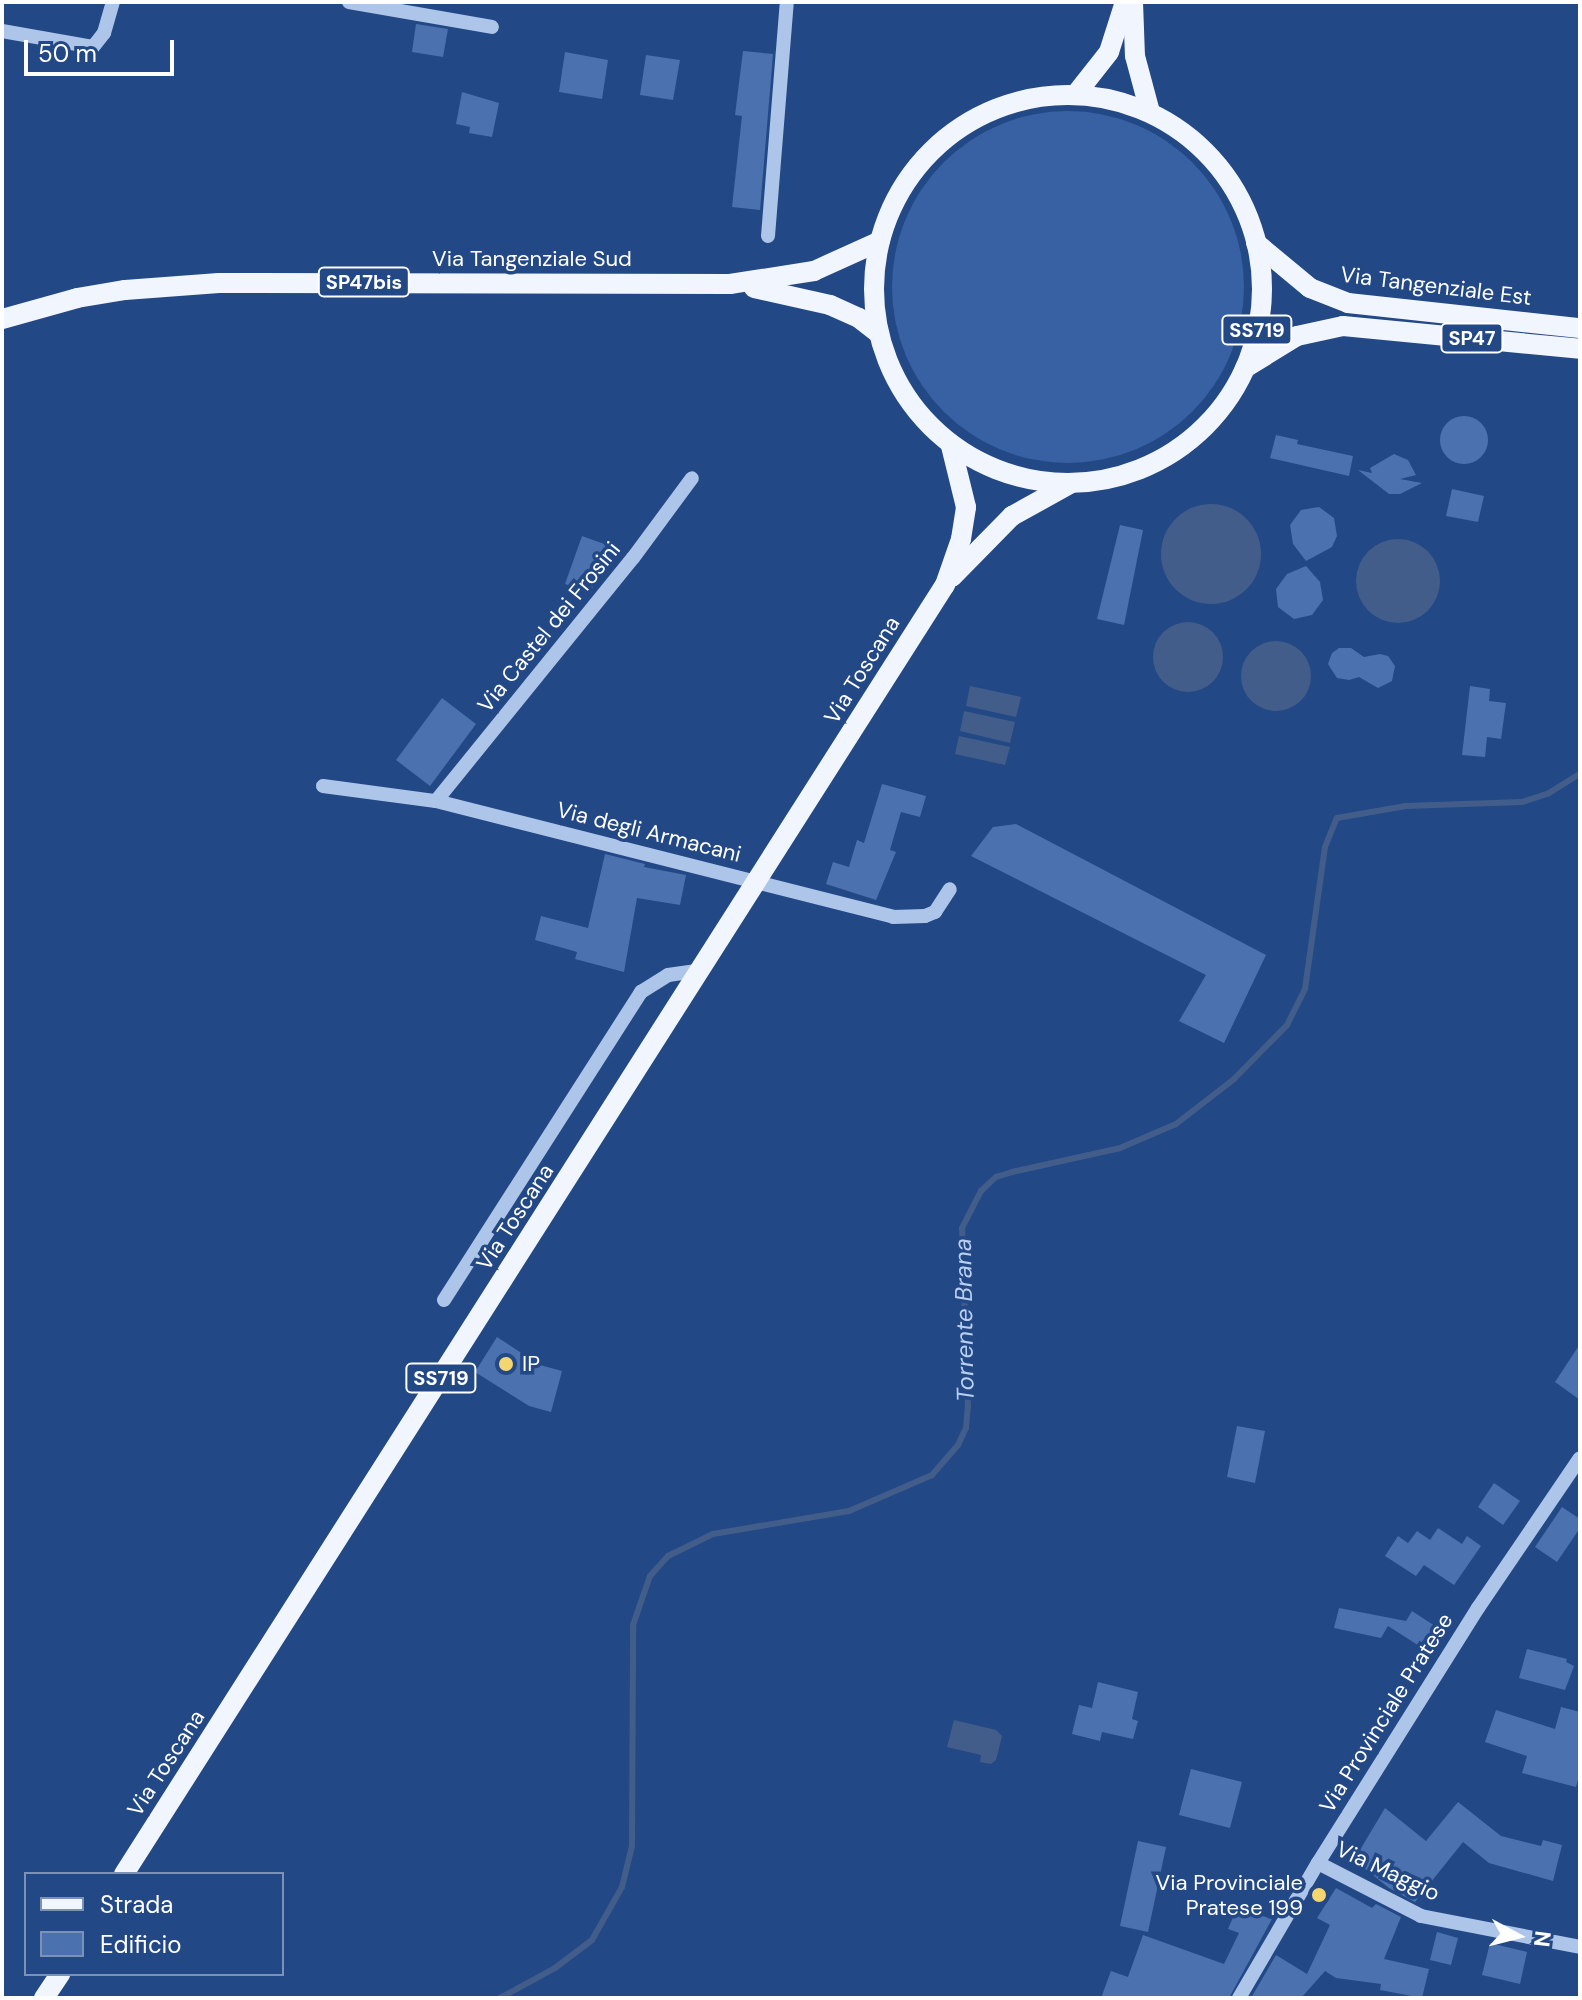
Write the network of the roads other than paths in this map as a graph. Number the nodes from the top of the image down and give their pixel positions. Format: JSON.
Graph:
{"nodes":[{"id":1,"x":113,"y":2,"type":"edge"},
{"id":2,"x":349,"y":2,"type":"edge"},
{"id":3,"x":787,"y":2,"type":"edge"},
{"id":4,"x":1125,"y":2,"type":"edge"},
{"id":5,"x":1133,"y":2,"type":"edge"},
{"id":6,"x":492,"y":27,"type":"dead end"},
{"id":7,"x":2,"y":31,"type":"edge"},
{"id":8,"x":1076,"y":94,"type":"junction"},
{"id":9,"x":1150,"y":112,"type":"junction"},
{"id":10,"x":768,"y":236,"type":"dead end"},
{"id":11,"x":880,"y":241,"type":"junction"},
{"id":12,"x":1256,"y":243,"type":"junction"},
{"id":13,"x":730,"y":284,"type":"junction"},
{"id":14,"x":2,"y":319,"type":"edge"},
{"id":15,"x":1580,"y":328,"type":"edge"},
{"id":16,"x":878,"y":333,"type":"junction"},
{"id":17,"x":1580,"y":349,"type":"edge"},
{"id":18,"x":1245,"y":368,"type":"junction"},
{"id":19,"x":951,"y":446,"type":"junction"},
{"id":20,"x":692,"y":478,"type":"dead end"},
{"id":21,"x":1070,"y":484,"type":"junction"},
{"id":22,"x":945,"y":585,"type":"junction"},
{"id":23,"x":323,"y":786,"type":"dead end"},
{"id":24,"x":436,"y":801,"type":"junction"},
{"id":25,"x":757,"y":882,"type":"junction"},
{"id":26,"x":950,"y":889,"type":"dead end"},
{"id":27,"x":702,"y":970,"type":"junction"},
{"id":28,"x":444,"y":1300,"type":"dead end"},
{"id":29,"x":1580,"y":1458,"type":"edge"},
{"id":30,"x":1318,"y":1863,"type":"junction"},
{"id":31,"x":125,"y":1872,"type":"edge"},
{"id":32,"x":1580,"y":1947,"type":"edge"},
{"id":33,"x":59,"y":1976,"type":"edge"},
{"id":34,"x":44,"y":1998,"type":"edge"},
{"id":35,"x":1239,"y":1998,"type":"edge"}],
"edges":[{"from":1,"to":7,"type":"street"},
{"from":2,"to":6,"type":"street"},
{"from":3,"to":10,"type":"street"},
{"from":4,"to":8,"type":"main road"},
{"from":5,"to":9,"type":"main road"},
{"from":8,"to":9,"type":"main road","number":"SS719"},
{"from":8,"to":11,"type":"main road","number":"SS719"},
{"from":9,"to":12,"type":"main road","number":"SS719"},
{"from":11,"to":13,"type":"main road","name":"Via Tangenziale Sud","number":"SP47bis"},
{"from":11,"to":16,"type":"main road","number":"SS719"},
{"from":12,"to":15,"type":"main road","name":"Via Tangenziale Est","number":"SP47"},
{"from":12,"to":18,"type":"main road","number":"SS719"},
{"from":13,"to":14,"type":"main road","name":"Via Tangenziale Sud","number":"SP47bis"},
{"from":13,"to":16,"type":"main road","name":"Via Tangenziale Sud","number":"SP47bis"},
{"from":16,"to":19,"type":"main road","number":"SS719"},
{"from":17,"to":18,"type":"main road","name":"Via Tangenziale Est","number":"SP47"},
{"from":18,"to":21,"type":"main road","number":"SS719"},
{"from":19,"to":21,"type":"main road","number":"SS719"},
{"from":19,"to":22,"type":"main road","name":"Via Toscana","number":"SS719"},
{"from":20,"to":24,"type":"street","name":"Via Castel dei Frosini"},
{"from":21,"to":22,"type":"main road","name":"Via Toscana","number":"SS719"},
{"from":22,"to":25,"type":"main road","name":"Via Toscana","number":"SS719"},
{"from":23,"to":24,"type":"street","name":"Via degli Armacani"},
{"from":24,"to":25,"type":"street","name":"Via degli Armacani"},
{"from":25,"to":26,"type":"street","name":"Via degli Armacani"},
{"from":25,"to":27,"type":"main road","name":"Via Toscana","number":"SS719"},
{"from":27,"to":28,"type":"street"},
{"from":27,"to":31,"type":"main road","name":"Via Toscana","number":"SS719"},
{"from":29,"to":30,"type":"street","name":"Via Provinciale Pratese"},
{"from":30,"to":32,"type":"street","name":"Via Maggio"},
{"from":30,"to":35,"type":"street","name":"Via Provinciale Pratese"},
{"from":33,"to":34,"type":"main road"}]}
